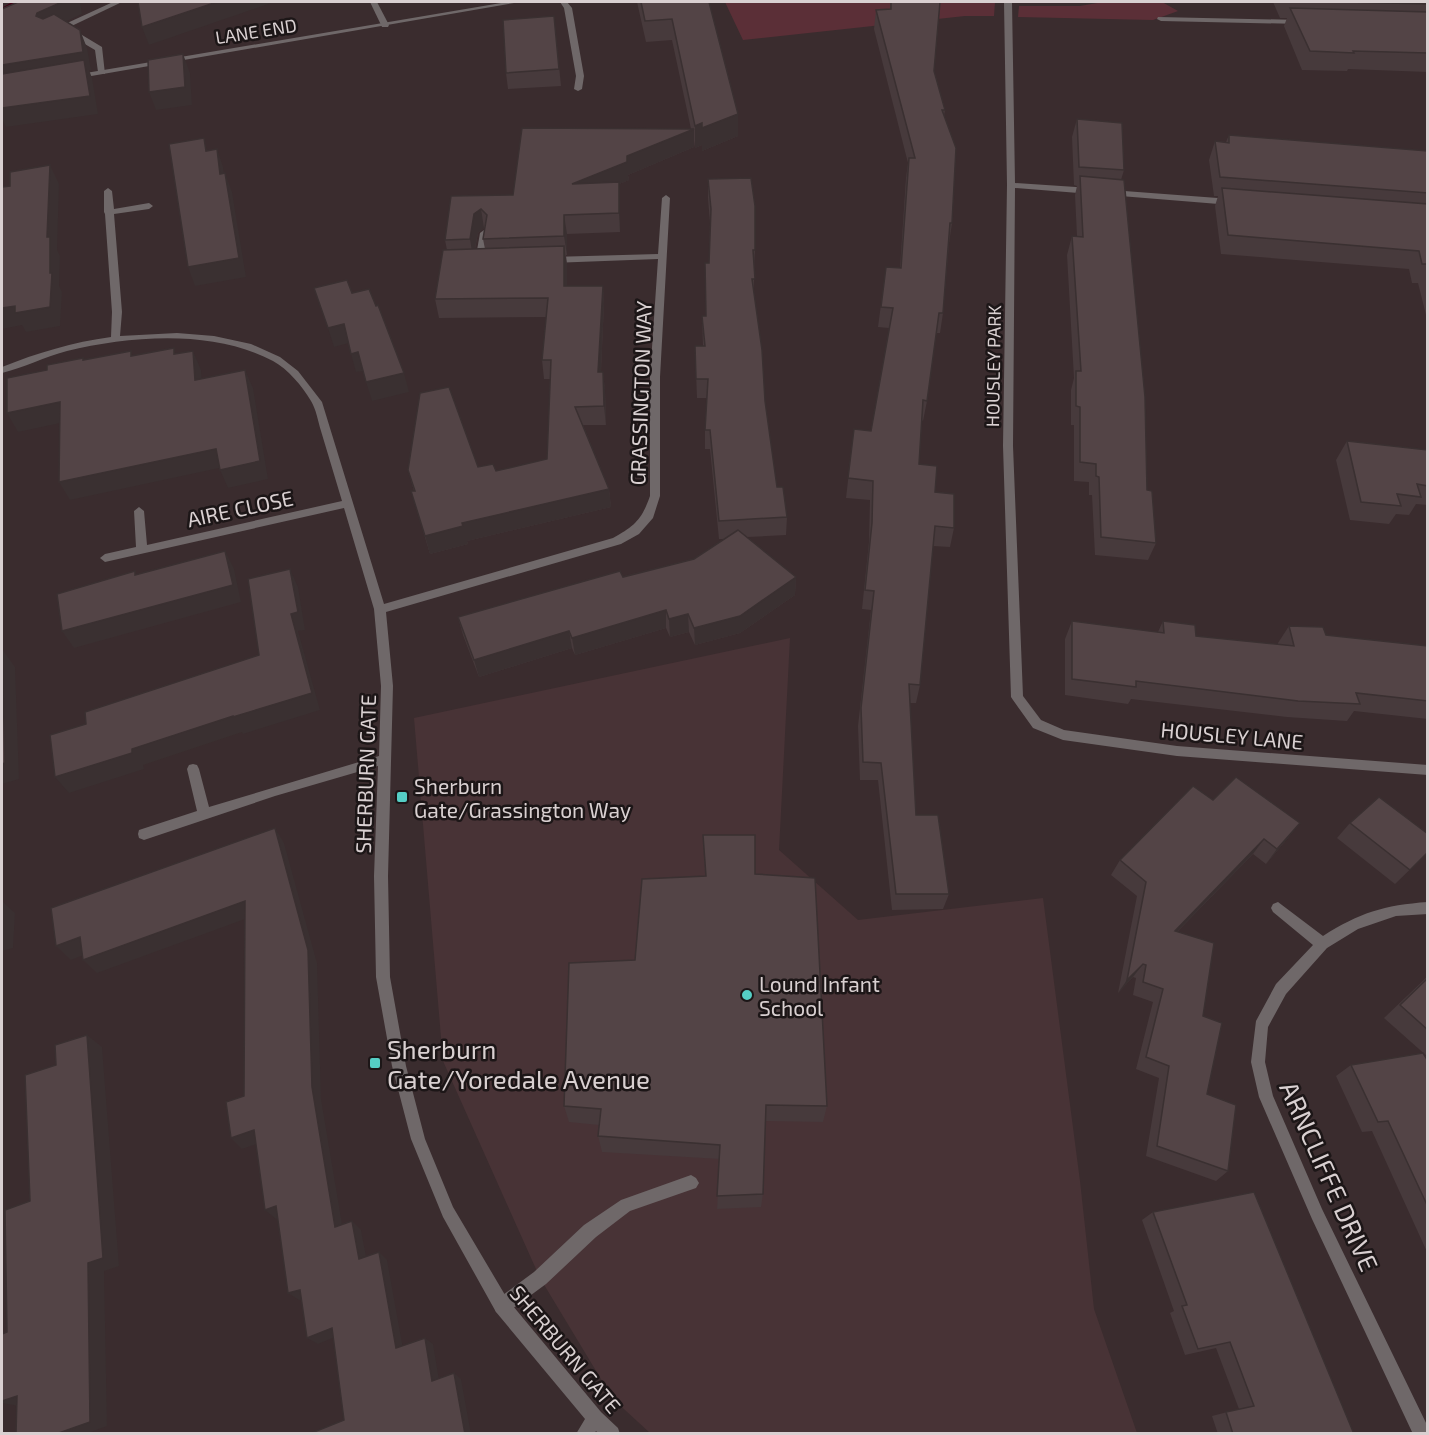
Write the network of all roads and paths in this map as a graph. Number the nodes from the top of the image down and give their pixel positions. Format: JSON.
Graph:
{"nodes":[{"id":1,"x":118,"y":2,"type":"edge"},
{"id":2,"x":374,"y":2,"type":"edge"},
{"id":3,"x":516,"y":2,"type":"edge"},
{"id":4,"x":564,"y":2,"type":"edge"},
{"id":5,"x":1008,"y":2,"type":"edge"},
{"id":6,"x":1161,"y":19,"type":"dead end"},
{"id":7,"x":1306,"y":22,"type":"edge"},
{"id":8,"x":384,"y":25,"type":"junction"},
{"id":9,"x":62,"y":27,"type":"junction"},
{"id":10,"x":50,"y":33,"type":"edge"},
{"id":11,"x":102,"y":72,"type":"junction"},
{"id":12,"x":69,"y":78,"type":"edge"},
{"id":13,"x":578,"y":89,"type":"dead end"},
{"id":14,"x":1011,"y":185,"type":"junction"},
{"id":15,"x":108,"y":191,"type":"dead end"},
{"id":16,"x":666,"y":198,"type":"dead end"},
{"id":17,"x":1237,"y":203,"type":"edge"},
{"id":18,"x":149,"y":206,"type":"dead end"},
{"id":19,"x":108,"y":212,"type":"junction"},
{"id":20,"x":484,"y":233,"type":"edge"},
{"id":21,"x":663,"y":256,"type":"junction"},
{"id":22,"x":537,"y":260,"type":"edge"},
{"id":23,"x":479,"y":262,"type":"junction"},
{"id":24,"x":491,"y":262,"type":"edge"},
{"id":25,"x":468,"y":263,"type":"edge"},
{"id":26,"x":115,"y":340,"type":"junction"},
{"id":27,"x":2,"y":370,"type":"edge"},
{"id":28,"x":347,"y":504,"type":"junction"},
{"id":29,"x":139,"y":511,"type":"dead end"},
{"id":30,"x":142,"y":550,"type":"junction"},
{"id":31,"x":105,"y":558,"type":"dead end"},
{"id":32,"x":380,"y":609,"type":"junction"},
{"id":33,"x":1036,"y":723,"type":"joint"},
{"id":34,"x":385,"y":759,"type":"junction"},
{"id":35,"x":193,"y":769,"type":"dead end"},
{"id":36,"x":1428,"y":770,"type":"edge"},
{"id":37,"x":204,"y":813,"type":"junction"},
{"id":38,"x":144,"y":834,"type":"dead end"},
{"id":39,"x":1278,"y":908,"type":"dead end"},
{"id":40,"x":1428,"y":908,"type":"edge"},
{"id":41,"x":1322,"y":944,"type":"junction"},
{"id":42,"x":691,"y":1183,"type":"dead end"},
{"id":43,"x":502,"y":1306,"type":"junction"},
{"id":44,"x":595,"y":1418,"type":"junction"},
{"id":45,"x":584,"y":1434,"type":"edge"},
{"id":46,"x":612,"y":1434,"type":"edge"},
{"id":47,"x":1422,"y":1434,"type":"edge"}],
"edges":[{"from":1,"to":9,"type":"street"},
{"from":2,"to":8,"type":"street"},
{"from":3,"to":8,"type":"street","name":"LANE END"},
{"from":4,"to":13,"type":"street"},
{"from":5,"to":14,"type":"street","name":"HOUSLEY PARK"},
{"from":6,"to":7,"type":"street"},
{"from":8,"to":11,"type":"street","name":"LANE END"},
{"from":9,"to":10,"type":"street"},
{"from":9,"to":11,"type":"street"},
{"from":11,"to":12,"type":"street","name":"LANE END"},
{"from":14,"to":17,"type":"street"},
{"from":14,"to":33,"type":"street","name":"HOUSLEY PARK"},
{"from":15,"to":19,"type":"street"},
{"from":16,"to":21,"type":"street","name":"GRASSINGTON WAY"},
{"from":18,"to":19,"type":"street"},
{"from":19,"to":26,"type":"street"},
{"from":20,"to":23,"type":"street"},
{"from":21,"to":22,"type":"street"},
{"from":21,"to":32,"type":"street","name":"GRASSINGTON WAY"},
{"from":23,"to":24,"type":"street"},
{"from":23,"to":25,"type":"street"},
{"from":26,"to":27,"type":"street","name":"SHERBURN GATE"},
{"from":26,"to":28,"type":"street","name":"SHERBURN GATE"},
{"from":28,"to":30,"type":"street","name":"AIRE CLOSE"},
{"from":28,"to":32,"type":"street","name":"SHERBURN GATE"},
{"from":29,"to":30,"type":"street"},
{"from":30,"to":31,"type":"street","name":"AIRE CLOSE"},
{"from":32,"to":34,"type":"street","name":"SHERBURN GATE"},
{"from":33,"to":36,"type":"street","name":"HOUSLEY LANE"},
{"from":34,"to":37,"type":"street"},
{"from":34,"to":43,"type":"street","name":"SHERBURN GATE"},
{"from":35,"to":37,"type":"street"},
{"from":37,"to":38,"type":"street"},
{"from":39,"to":41,"type":"street"},
{"from":40,"to":41,"type":"street","name":"ARNCLIFFE DRIVE"},
{"from":41,"to":47,"type":"street","name":"ARNCLIFFE DRIVE"},
{"from":42,"to":43,"type":"street"},
{"from":43,"to":44,"type":"street","name":"SHERBURN GATE"},
{"from":44,"to":45,"type":"street"},
{"from":44,"to":46,"type":"street","name":"SHERBURN GATE"}]}
